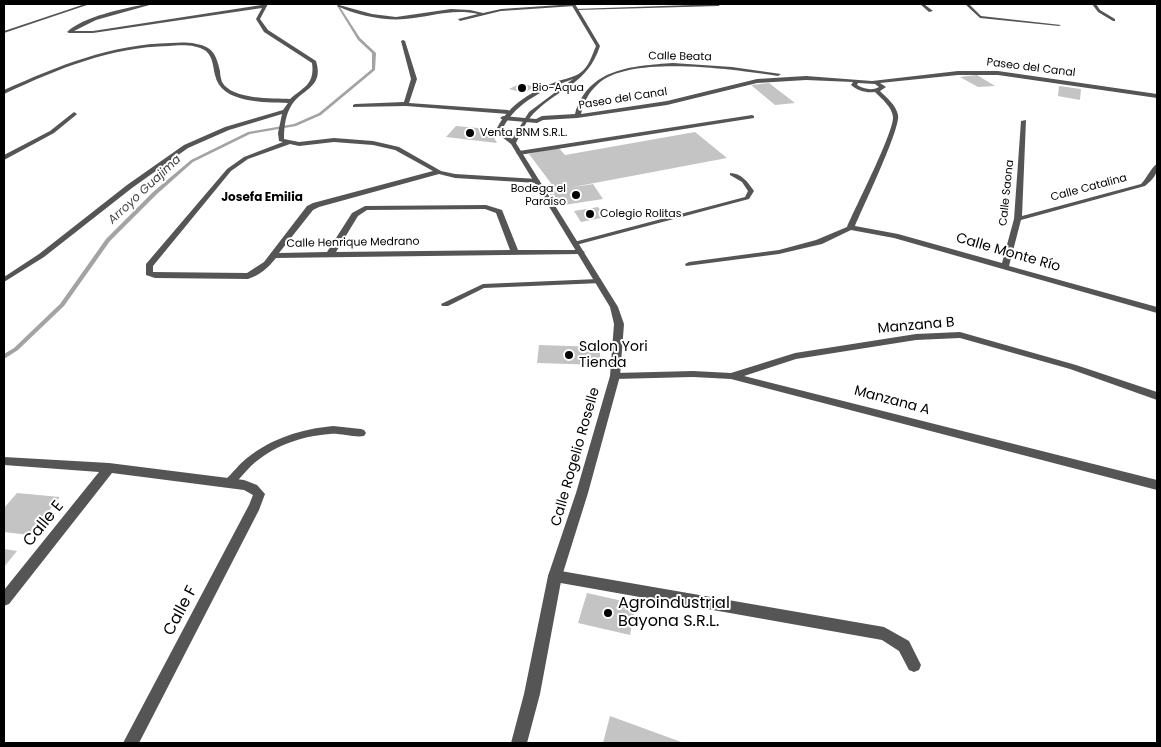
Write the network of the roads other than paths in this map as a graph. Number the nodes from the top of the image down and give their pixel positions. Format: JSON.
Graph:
{"nodes":[{"id":1,"x":88,"y":4,"type":"edge"},
{"id":2,"x":151,"y":4,"type":"edge"},
{"id":3,"x":922,"y":4,"type":"edge"},
{"id":4,"x":967,"y":4,"type":"edge"},
{"id":5,"x":1094,"y":4,"type":"edge"},
{"id":6,"x":1152,"y":4,"type":"edge"},
{"id":7,"x":1157,"y":4,"type":"edge"},
{"id":8,"x":265,"y":5,"type":"edge"},
{"id":9,"x":719,"y":5,"type":"edge"},
{"id":10,"x":340,"y":6,"type":"dead end"},
{"id":11,"x":574,"y":6,"type":"edge"},
{"id":12,"x":931,"y":11,"type":"dead end"},
{"id":13,"x":481,"y":14,"type":"junction"},
{"id":14,"x":460,"y":20,"type":"dead end"},
{"id":15,"x":1114,"y":20,"type":"dead end"},
{"id":16,"x":1059,"y":25,"type":"dead end"},
{"id":17,"x":4,"y":32,"type":"edge"},
{"id":18,"x":403,"y":41,"type":"dead end"},
{"id":19,"x":581,"y":75,"type":"junction"},
{"id":20,"x":806,"y":78,"type":"junction"},
{"id":21,"x":823,"y":79,"type":"junction"},
{"id":22,"x":870,"y":81,"type":"junction"},
{"id":23,"x":858,"y":88,"type":"junction"},
{"id":24,"x":877,"y":91,"type":"junction"},
{"id":25,"x":4,"y":92,"type":"edge"},
{"id":26,"x":1157,"y":96,"type":"edge"},
{"id":27,"x":292,"y":102,"type":"junction"},
{"id":28,"x":406,"y":104,"type":"junction"},
{"id":29,"x":354,"y":106,"type":"dead end"},
{"id":30,"x":286,"y":111,"type":"junction"},
{"id":31,"x":508,"y":112,"type":"junction"},
{"id":32,"x":74,"y":114,"type":"dead end"},
{"id":33,"x":576,"y":116,"type":"junction"},
{"id":34,"x":752,"y":117,"type":"dead end"},
{"id":35,"x":503,"y":118,"type":"junction"},
{"id":36,"x":526,"y":120,"type":"junction"},
{"id":37,"x":1024,"y":121,"type":"dead end"},
{"id":38,"x":287,"y":143,"type":"junction"},
{"id":39,"x":516,"y":148,"type":"junction"},
{"id":40,"x":4,"y":158,"type":"edge"},
{"id":41,"x":1157,"y":166,"type":"edge"},
{"id":42,"x":439,"y":172,"type":"junction"},
{"id":43,"x":732,"y":174,"type":"dead end"},
{"id":44,"x":537,"y":181,"type":"junction"},
{"id":45,"x":1018,"y":219,"type":"junction"},
{"id":46,"x":850,"y":228,"type":"junction"},
{"id":47,"x":579,"y":247,"type":"junction"},
{"id":48,"x":515,"y":253,"type":"junction"},
{"id":49,"x":330,"y":254,"type":"junction"},
{"id":50,"x":273,"y":256,"type":"junction"},
{"id":51,"x":689,"y":264,"type":"dead end"},
{"id":52,"x":1005,"y":266,"type":"junction"},
{"id":53,"x":4,"y":280,"type":"edge"},
{"id":54,"x":598,"y":281,"type":"junction"},
{"id":55,"x":445,"y":304,"type":"dead end"},
{"id":56,"x":1157,"y":310,"type":"edge"},
{"id":57,"x":615,"y":376,"type":"junction"},
{"id":58,"x":731,"y":376,"type":"junction"},
{"id":59,"x":1157,"y":396,"type":"edge"},
{"id":60,"x":361,"y":433,"type":"dead end"},
{"id":61,"x":4,"y":461,"type":"edge"},
{"id":62,"x":109,"y":468,"type":"junction"},
{"id":63,"x":229,"y":483,"type":"junction"},
{"id":64,"x":1157,"y":485,"type":"edge"},
{"id":65,"x":555,"y":576,"type":"junction"},
{"id":66,"x":4,"y":600,"type":"edge"},
{"id":67,"x":914,"y":665,"type":"dead end"},
{"id":68,"x":131,"y":743,"type":"edge"},
{"id":69,"x":519,"y":743,"type":"edge"}],
"edges":[{"from":1,"to":17,"type":"street"},
{"from":2,"to":8,"type":"street"},
{"from":3,"to":12,"type":"street"},
{"from":4,"to":16,"type":"street"},
{"from":5,"to":15,"type":"lane"},
{"from":6,"to":7,"type":"street"},
{"from":8,"to":27,"type":"street"},
{"from":9,"to":11,"type":"street"},
{"from":10,"to":13,"type":"street"},
{"from":11,"to":13,"type":"street"},
{"from":11,"to":19,"type":"street"},
{"from":13,"to":14,"type":"street"},
{"from":18,"to":28,"type":"street"},
{"from":19,"to":31,"type":"street"},
{"from":19,"to":36,"type":"street"},
{"from":20,"to":21,"type":"street","name":"Paseo del Canal"},
{"from":20,"to":33,"type":"street","name":"Paseo del Canal"},
{"from":20,"to":33,"type":"street","name":"Calle Beata"},
{"from":21,"to":22,"type":"street","name":"Paseo del Canal"},
{"from":21,"to":23,"type":"street","name":"Paseo del Canal"},
{"from":22,"to":23,"type":"street"},
{"from":22,"to":24,"type":"street"},
{"from":22,"to":26,"type":"street","name":"Paseo del Canal"},
{"from":23,"to":24,"type":"street","name":"Paseo del Canal"},
{"from":24,"to":46,"type":"street"},
{"from":25,"to":27,"type":"street"},
{"from":27,"to":30,"type":"street"},
{"from":28,"to":29,"type":"street"},
{"from":28,"to":31,"type":"street"},
{"from":30,"to":38,"type":"street"},
{"from":30,"to":53,"type":"street"},
{"from":31,"to":35,"type":"street"},
{"from":32,"to":40,"type":"street"},
{"from":33,"to":36,"type":"street","name":"Paseo del Canal"},
{"from":34,"to":39,"type":"lane"},
{"from":35,"to":36,"type":"street","name":"Paseo del Canal"},
{"from":35,"to":39,"type":"street","name":"Calle Rogelio Roselle"},
{"from":36,"to":39,"type":"street"},
{"from":37,"to":45,"type":"street","name":"Calle Saona"},
{"from":38,"to":42,"type":"street"},
{"from":38,"to":50,"type":"street","name":"Calle Henrique Medrano"},
{"from":39,"to":44,"type":"street","name":"Calle Rogelio Roselle"},
{"from":41,"to":45,"type":"street","name":"Calle Catalina"},
{"from":42,"to":44,"type":"street"},
{"from":42,"to":50,"type":"street"},
{"from":43,"to":47,"type":"lane"},
{"from":44,"to":47,"type":"street","name":"Calle Rogelio Roselle"},
{"from":45,"to":52,"type":"street","name":"Calle Saona"},
{"from":46,"to":51,"type":"street"},
{"from":46,"to":52,"type":"street","name":"Calle Monte Río"},
{"from":47,"to":48,"type":"street","name":"Calle Henrique Medrano"},
{"from":47,"to":54,"type":"street","name":"Calle Rogelio Roselle"},
{"from":48,"to":49,"type":"street","name":"Calle Henrique Medrano"},
{"from":48,"to":49,"type":"street"},
{"from":49,"to":50,"type":"street","name":"Calle Henrique Medrano"},
{"from":52,"to":56,"type":"street","name":"Calle Monte Río"},
{"from":54,"to":55,"type":"lane"},
{"from":54,"to":57,"type":"street","name":"Calle Rogelio Roselle"},
{"from":57,"to":58,"type":"street","name":"Manzana A"},
{"from":57,"to":65,"type":"street","name":"Calle Rogelio Roselle"},
{"from":58,"to":59,"type":"street","name":"Manzana B"},
{"from":58,"to":64,"type":"street","name":"Manzana A"},
{"from":60,"to":63,"type":"lane"},
{"from":61,"to":62,"type":"street"},
{"from":62,"to":63,"type":"street"},
{"from":62,"to":66,"type":"street","name":"Calle E"},
{"from":63,"to":68,"type":"street","name":"Calle F"},
{"from":65,"to":67,"type":"street"},
{"from":65,"to":69,"type":"street","name":"Calle Rogelio Roselle"}]}
